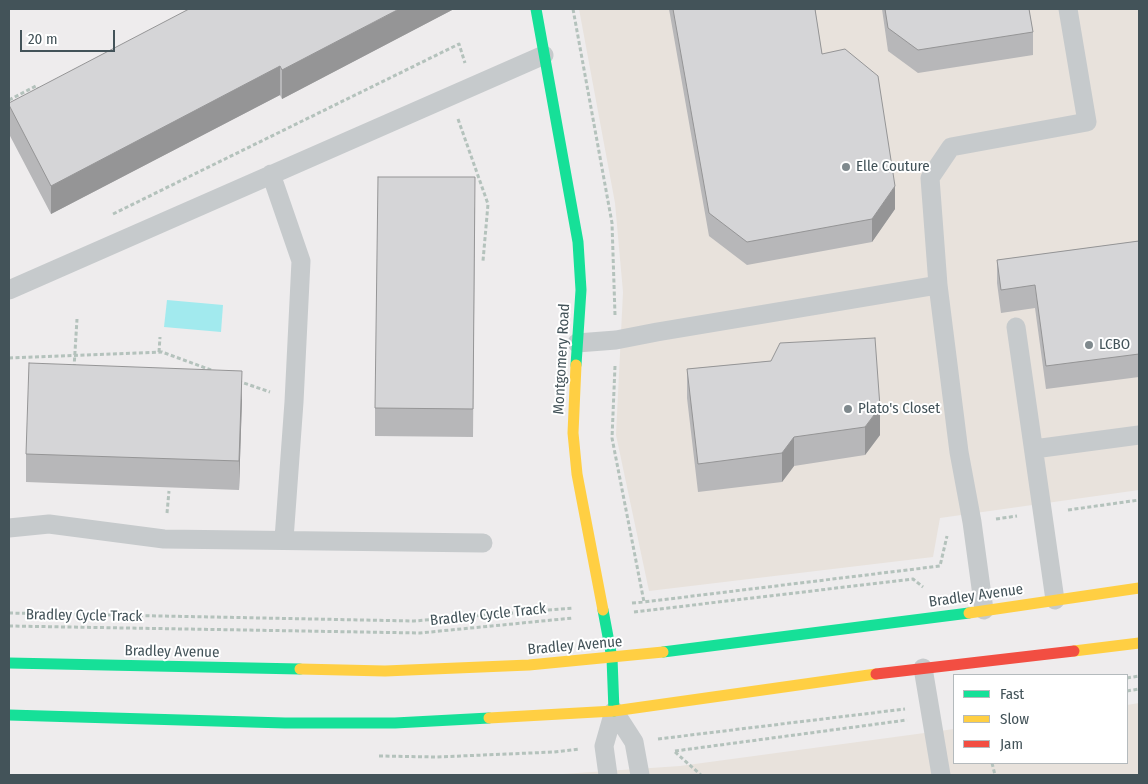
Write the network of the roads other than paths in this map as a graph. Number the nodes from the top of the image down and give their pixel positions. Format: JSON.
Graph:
{"nodes":[{"id":1,"x":536,"y":9,"type":"edge"},
{"id":2,"x":1068,"y":9,"type":"edge"},
{"id":3,"x":544,"y":56,"type":"junction"},
{"id":4,"x":272,"y":174,"type":"junction"},
{"id":5,"x":938,"y":286,"type":"junction"},
{"id":6,"x":9,"y":290,"type":"edge"},
{"id":7,"x":1016,"y":327,"type":"dead end"},
{"id":8,"x":577,"y":344,"type":"junction"},
{"id":9,"x":1139,"y":435,"type":"edge"},
{"id":10,"x":1034,"y":449,"type":"junction"},
{"id":11,"x":9,"y":528,"type":"edge"},
{"id":12,"x":284,"y":539,"type":"junction"},
{"id":13,"x":484,"y":543,"type":"dead end"},
{"id":14,"x":1139,"y":588,"type":"edge"},
{"id":15,"x":1055,"y":600,"type":"junction"},
{"id":16,"x":984,"y":610,"type":"junction"},
{"id":17,"x":1139,"y":643,"type":"edge"},
{"id":18,"x":612,"y":658,"type":"junction"},
{"id":19,"x":9,"y":663,"type":"edge"},
{"id":20,"x":923,"y":668,"type":"junction"},
{"id":21,"x":614,"y":711,"type":"junction"},
{"id":22,"x":9,"y":715,"type":"edge"},
{"id":23,"x":608,"y":775,"type":"edge"},
{"id":24,"x":640,"y":775,"type":"edge"},
{"id":25,"x":941,"y":775,"type":"edge"}],
"edges":[{"from":1,"to":3,"type":"main road","name":"Montgomery Road"},
{"from":2,"to":5,"type":"lane"},
{"from":3,"to":4,"type":"lane"},
{"from":3,"to":8,"type":"main road","name":"Montgomery Road"},
{"from":4,"to":6,"type":"lane"},
{"from":4,"to":12,"type":"lane"},
{"from":5,"to":8,"type":"lane"},
{"from":5,"to":16,"type":"lane"},
{"from":7,"to":10,"type":"lane"},
{"from":8,"to":18,"type":"main road","name":"Montgomery Road"},
{"from":9,"to":10,"type":"lane"},
{"from":10,"to":15,"type":"lane"},
{"from":11,"to":12,"type":"lane"},
{"from":12,"to":13,"type":"lane"},
{"from":14,"to":15,"type":"main road","name":"Bradley Avenue"},
{"from":15,"to":16,"type":"main road","name":"Bradley Avenue"},
{"from":16,"to":18,"type":"main road","name":"Bradley Avenue"},
{"from":17,"to":20,"type":"main road"},
{"from":18,"to":19,"type":"main road","name":"Bradley Avenue"},
{"from":18,"to":21,"type":"main road","name":"Montgomery Road"},
{"from":20,"to":21,"type":"main road"},
{"from":20,"to":25,"type":"lane"},
{"from":21,"to":22,"type":"main road"},
{"from":21,"to":23,"type":"lane"},
{"from":21,"to":24,"type":"lane"}]}
